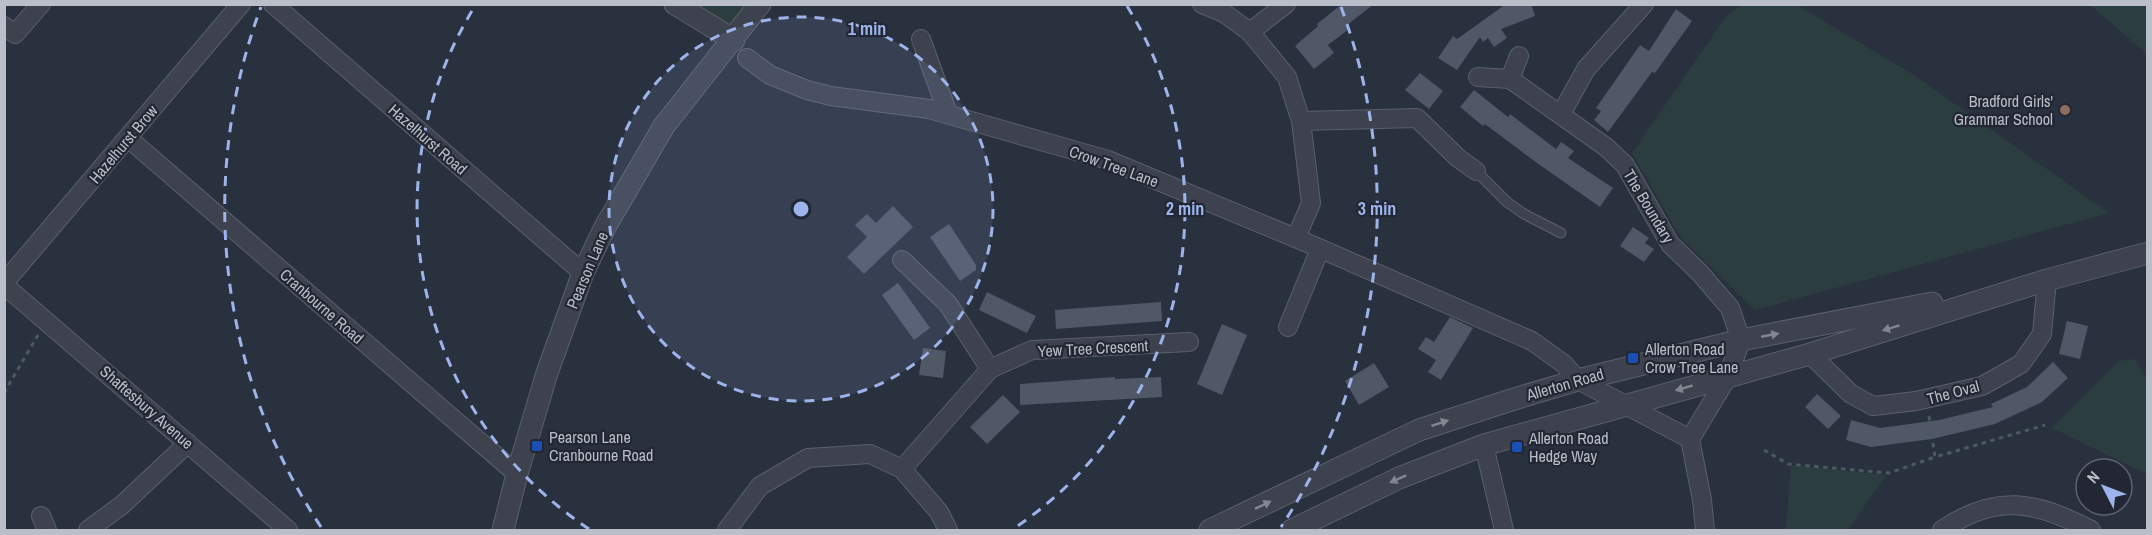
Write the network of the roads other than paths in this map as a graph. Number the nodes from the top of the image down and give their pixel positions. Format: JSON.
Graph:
{"nodes":[{"id":1,"x":41,"y":4,"type":"edge"},
{"id":2,"x":241,"y":4,"type":"edge"},
{"id":3,"x":273,"y":4,"type":"edge"},
{"id":4,"x":675,"y":4,"type":"edge"},
{"id":5,"x":760,"y":4,"type":"edge"},
{"id":6,"x":1202,"y":4,"type":"edge"},
{"id":7,"x":1286,"y":4,"type":"edge"},
{"id":8,"x":1644,"y":4,"type":"edge"},
{"id":9,"x":4,"y":26,"type":"edge"},
{"id":10,"x":1250,"y":32,"type":"junction"},
{"id":11,"x":921,"y":39,"type":"dead end"},
{"id":12,"x":734,"y":40,"type":"junction"},
{"id":13,"x":1519,"y":56,"type":"dead end"},
{"id":14,"x":747,"y":58,"type":"dead end"},
{"id":15,"x":1478,"y":76,"type":"dead end"},
{"id":16,"x":1510,"y":79,"type":"junction"},
{"id":17,"x":948,"y":114,"type":"junction"},
{"id":18,"x":1561,"y":114,"type":"junction"},
{"id":19,"x":1301,"y":121,"type":"junction"},
{"id":20,"x":128,"y":138,"type":"junction"},
{"id":21,"x":1476,"y":171,"type":"joint"},
{"id":22,"x":1561,"y":233,"type":"dead end"},
{"id":23,"x":1296,"y":238,"type":"junction"},
{"id":24,"x":1320,"y":249,"type":"junction"},
{"id":25,"x":2148,"y":253,"type":"edge"},
{"id":26,"x":902,"y":260,"type":"dead end"},
{"id":27,"x":583,"y":273,"type":"junction"},
{"id":28,"x":2047,"y":280,"type":"junction"},
{"id":29,"x":4,"y":284,"type":"edge"},
{"id":30,"x":1288,"y":327,"type":"dead end"},
{"id":31,"x":1741,"y":340,"type":"junction"},
{"id":32,"x":1189,"y":342,"type":"dead end"},
{"id":33,"x":1810,"y":354,"type":"junction"},
{"id":34,"x":990,"y":369,"type":"junction"},
{"id":35,"x":1728,"y":376,"type":"junction"},
{"id":36,"x":1578,"y":380,"type":"junction"},
{"id":37,"x":1624,"y":405,"type":"junction"},
{"id":38,"x":1690,"y":439,"type":"junction"},
{"id":39,"x":188,"y":443,"type":"junction"},
{"id":40,"x":1484,"y":445,"type":"junction"},
{"id":41,"x":902,"y":470,"type":"junction"},
{"id":42,"x":517,"y":474,"type":"junction"},
{"id":43,"x":88,"y":531,"type":"edge"},
{"id":44,"x":288,"y":531,"type":"edge"},
{"id":45,"x":503,"y":531,"type":"edge"},
{"id":46,"x":727,"y":531,"type":"edge"},
{"id":47,"x":948,"y":531,"type":"edge"},
{"id":48,"x":1210,"y":531,"type":"edge"},
{"id":49,"x":1292,"y":531,"type":"edge"},
{"id":50,"x":1504,"y":531,"type":"edge"},
{"id":51,"x":1705,"y":531,"type":"edge"},
{"id":52,"x":1942,"y":531,"type":"edge"},
{"id":53,"x":2091,"y":531,"type":"edge"}],
"edges":[{"from":1,"to":9,"type":"street"},
{"from":2,"to":20,"type":"street","name":"Hazelhurst Brow"},
{"from":3,"to":27,"type":"street","name":"Hazelhurst Road"},
{"from":4,"to":12,"type":"street"},
{"from":5,"to":12,"type":"street","name":"Pearson Lane"},
{"from":6,"to":10,"type":"street"},
{"from":7,"to":10,"type":"street"},
{"from":8,"to":18,"type":"street"},
{"from":10,"to":19,"type":"street"},
{"from":11,"to":17,"type":"street"},
{"from":12,"to":27,"type":"street","name":"Pearson Lane"},
{"from":13,"to":16,"type":"street"},
{"from":14,"to":17,"type":"street","name":"Crow Tree Lane"},
{"from":15,"to":16,"type":"street","name":"The Boundary"},
{"from":16,"to":18,"type":"street","name":"The Boundary"},
{"from":17,"to":23,"type":"street","name":"Crow Tree Lane"},
{"from":18,"to":31,"type":"street","name":"The Boundary"},
{"from":19,"to":21,"type":"street"},
{"from":19,"to":23,"type":"street"},
{"from":20,"to":29,"type":"street","name":"Hazelhurst Brow"},
{"from":20,"to":42,"type":"street","name":"Cranbourne Road"},
{"from":21,"to":22,"type":"lane"},
{"from":23,"to":24,"type":"street","name":"Crow Tree Lane"},
{"from":24,"to":30,"type":"street"},
{"from":24,"to":36,"type":"street","name":"Crow Tree Lane"},
{"from":25,"to":28,"type":"street","name":"Allerton Road"},
{"from":26,"to":34,"type":"street"},
{"from":27,"to":42,"type":"street","name":"Pearson Lane"},
{"from":31,"to":28,"type":"street","name":"Allerton Road","one_way":true},
{"from":28,"to":33,"type":"street","name":"Allerton Road","one_way":true},
{"from":28,"to":33,"type":"street","name":"The Oval"},
{"from":29,"to":39,"type":"street","name":"Shaftesbury Avenue"},
{"from":31,"to":35,"type":"street"},
{"from":31,"to":36,"type":"street","name":"Allerton Road"},
{"from":32,"to":34,"type":"street","name":"Yew Tree Crescent"},
{"from":33,"to":35,"type":"street","name":"Allerton Road"},
{"from":34,"to":41,"type":"street","name":"Yew Tree Crescent"},
{"from":35,"to":37,"type":"street","name":"Allerton Road","one_way":true},
{"from":35,"to":38,"type":"street"},
{"from":36,"to":37,"type":"street","name":"Crow Tree Lane"},
{"from":48,"to":36,"type":"street","name":"Allerton Road","one_way":true},
{"from":37,"to":38,"type":"street","name":"Crow Tree Lane"},
{"from":37,"to":40,"type":"street","name":"Allerton Road"},
{"from":38,"to":51,"type":"street"},
{"from":39,"to":43,"type":"street"},
{"from":39,"to":44,"type":"street","name":"Shaftesbury Avenue"},
{"from":40,"to":49,"type":"street","name":"Allerton Road","one_way":true},
{"from":40,"to":50,"type":"street"},
{"from":41,"to":46,"type":"street"},
{"from":41,"to":47,"type":"street"},
{"from":42,"to":45,"type":"street","name":"Pearson Lane"},
{"from":52,"to":53,"type":"street"}]}
